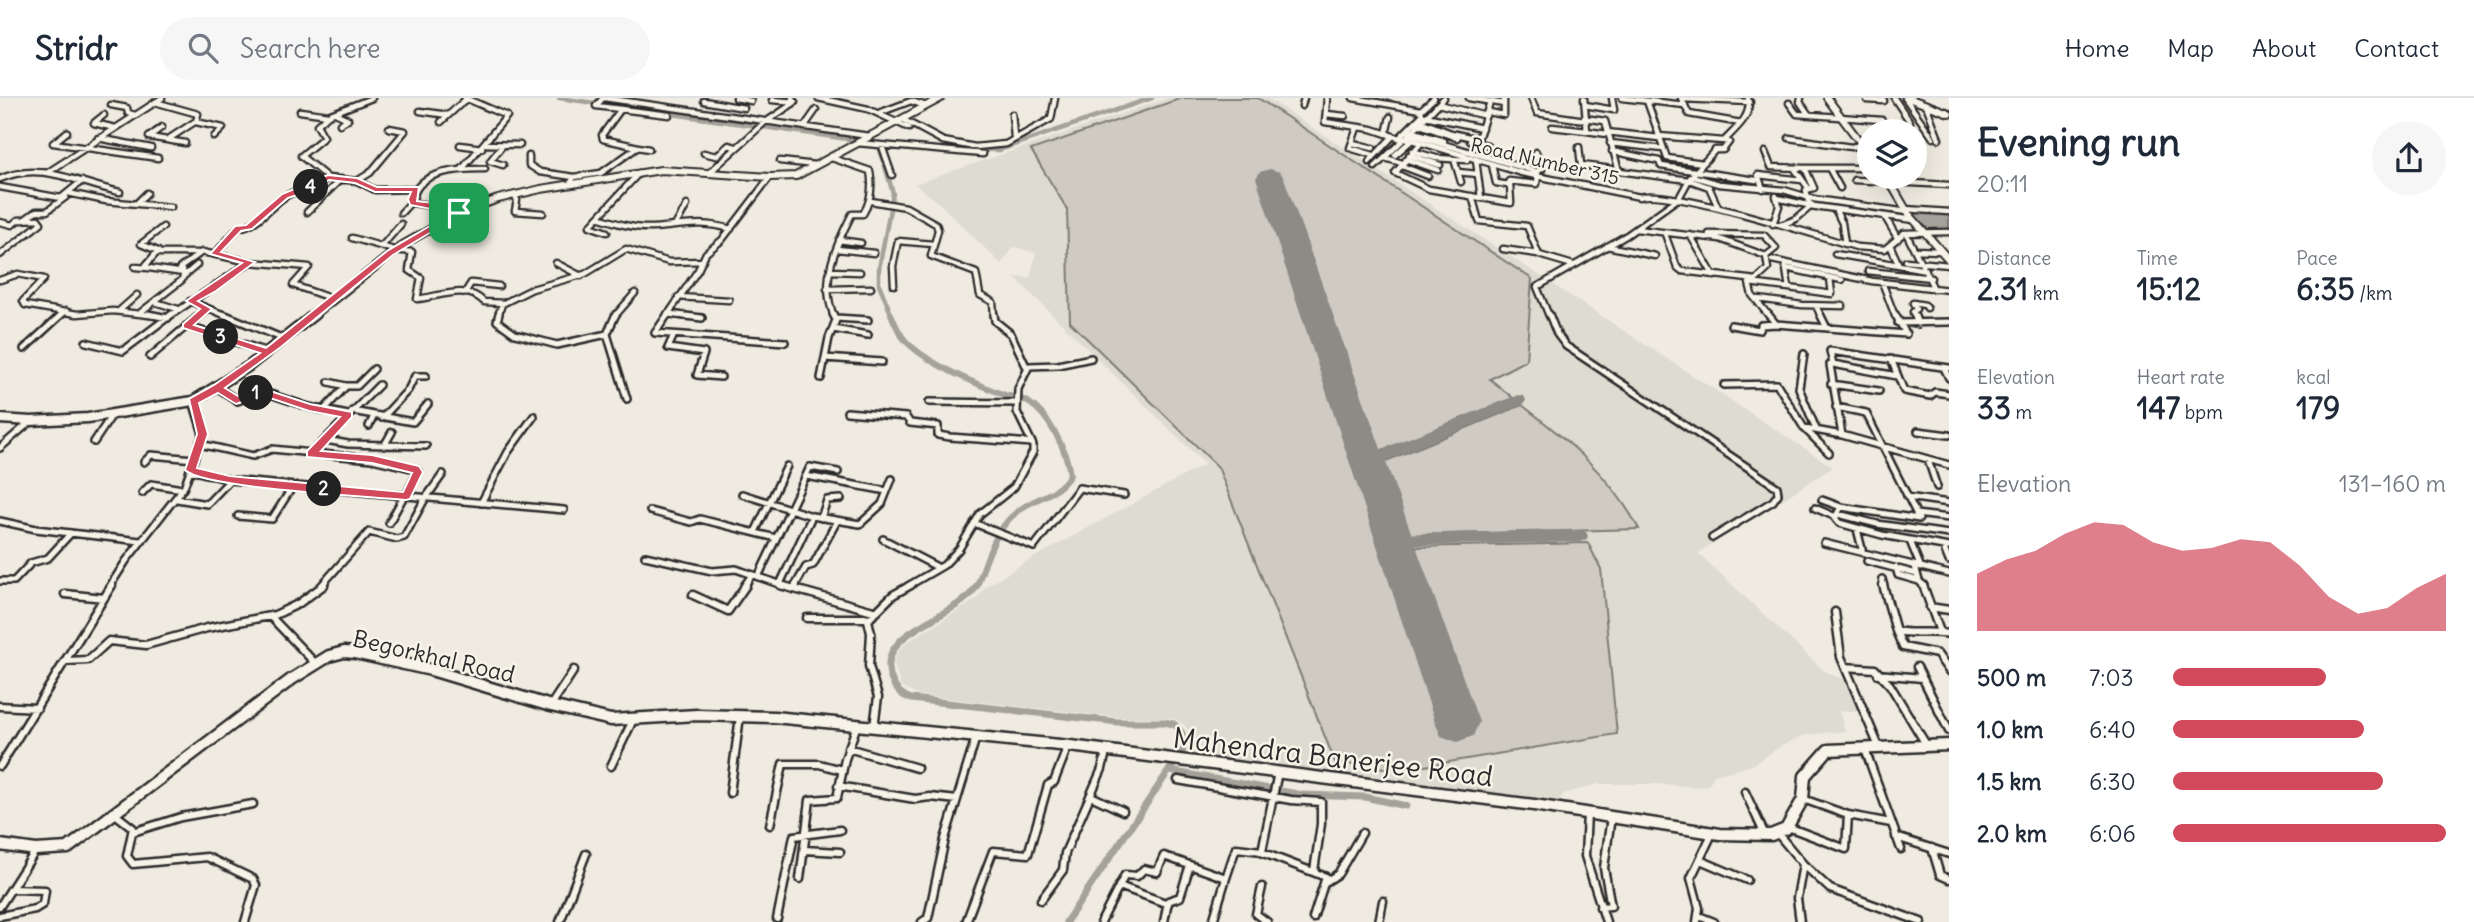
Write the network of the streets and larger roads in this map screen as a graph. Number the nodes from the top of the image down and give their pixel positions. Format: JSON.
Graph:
{"nodes":[{"id":1,"x":162,"y":98,"type":"edge"},
{"id":2,"x":372,"y":98,"type":"edge"},
{"id":3,"x":736,"y":98,"type":"edge"},
{"id":4,"x":818,"y":98,"type":"edge"},
{"id":5,"x":941,"y":98,"type":"edge"},
{"id":6,"x":1055,"y":98,"type":"edge"},
{"id":7,"x":1304,"y":98,"type":"edge"},
{"id":8,"x":1327,"y":98,"type":"edge"},
{"id":9,"x":1353,"y":98,"type":"edge"},
{"id":10,"x":1434,"y":98,"type":"edge"},
{"id":11,"x":1444,"y":98,"type":"edge"},
{"id":12,"x":1469,"y":98,"type":"edge"},
{"id":13,"x":1503,"y":98,"type":"edge"},
{"id":14,"x":1531,"y":98,"type":"edge"},
{"id":15,"x":1584,"y":98,"type":"edge"},
{"id":16,"x":1595,"y":98,"type":"edge"},
{"id":17,"x":1612,"y":98,"type":"edge"},
{"id":18,"x":1622,"y":98,"type":"edge"},
{"id":19,"x":1801,"y":98,"type":"edge"},
{"id":20,"x":1827,"y":98,"type":"edge"},
{"id":21,"x":1883,"y":98,"type":"edge"},
{"id":22,"x":1894,"y":98,"type":"edge"},
{"id":23,"x":1907,"y":98,"type":"edge"},
{"id":24,"x":466,"y":99,"type":"edge"},
{"id":25,"x":602,"y":99,"type":"edge"},
{"id":26,"x":706,"y":99,"type":"edge"},
{"id":27,"x":1681,"y":99,"type":"edge"},
{"id":28,"x":772,"y":100,"type":"dead end"},
{"id":29,"x":794,"y":100,"type":"edge"},
{"id":30,"x":1647,"y":100,"type":"junction"},
{"id":31,"x":1662,"y":100,"type":"edge"},
{"id":32,"x":1710,"y":100,"type":"edge"},
{"id":33,"x":1749,"y":100,"type":"edge"},
{"id":34,"x":1867,"y":100,"type":"dead end"},
{"id":35,"x":751,"y":101,"type":"dead end"},
{"id":36,"x":1696,"y":101,"type":"junction"},
{"id":37,"x":155,"y":102,"type":"junction"},
{"id":38,"x":1490,"y":102,"type":"junction"},
{"id":39,"x":1789,"y":103,"type":"dead end"},
{"id":40,"x":1437,"y":104,"type":"junction"},
{"id":41,"x":1504,"y":104,"type":"junction"},
{"id":42,"x":111,"y":105,"type":"dead end"},
{"id":43,"x":1585,"y":105,"type":"junction"},
{"id":44,"x":1685,"y":105,"type":"junction"},
{"id":45,"x":1926,"y":105,"type":"junction"},
{"id":46,"x":926,"y":106,"type":"junction"},
{"id":47,"x":1302,"y":106,"type":"dead end"},
{"id":48,"x":1597,"y":107,"type":"junction"},
{"id":49,"x":744,"y":108,"type":"dead end"},
{"id":50,"x":621,"y":109,"type":"junction"},
{"id":51,"x":693,"y":109,"type":"junction"},
{"id":52,"x":420,"y":110,"type":"dead end"},
{"id":53,"x":816,"y":110,"type":"dead end"},
{"id":54,"x":1421,"y":110,"type":"junction"},
{"id":55,"x":300,"y":111,"type":"dead end"},
{"id":56,"x":335,"y":113,"type":"junction"},
{"id":57,"x":879,"y":113,"type":"junction"},
{"id":58,"x":1472,"y":113,"type":"junction"},
{"id":59,"x":1949,"y":113,"type":"edge"},
{"id":60,"x":448,"y":114,"type":"junction"},
{"id":61,"x":1012,"y":114,"type":"dead end"},
{"id":62,"x":1326,"y":114,"type":"junction"},
{"id":63,"x":1487,"y":114,"type":"junction"},
{"id":64,"x":104,"y":115,"type":"dead end"},
{"id":65,"x":135,"y":115,"type":"junction"},
{"id":66,"x":328,"y":115,"type":"junction"},
{"id":67,"x":669,"y":115,"type":"dead end"},
{"id":68,"x":1425,"y":116,"type":"junction"},
{"id":69,"x":1703,"y":116,"type":"junction"},
{"id":70,"x":1809,"y":116,"type":"junction"},
{"id":71,"x":1345,"y":117,"type":"dead end"},
{"id":72,"x":1390,"y":117,"type":"dead end"},
{"id":73,"x":1567,"y":118,"type":"junction"},
{"id":74,"x":1842,"y":118,"type":"junction"},
{"id":75,"x":1919,"y":118,"type":"junction"},
{"id":76,"x":1584,"y":119,"type":"junction"},
{"id":77,"x":1862,"y":119,"type":"edge"},
{"id":78,"x":900,"y":120,"type":"junction"},
{"id":79,"x":1932,"y":120,"type":"junction"},
{"id":80,"x":196,"y":121,"type":"junction"},
{"id":81,"x":441,"y":122,"type":"dead end"},
{"id":82,"x":1419,"y":122,"type":"junction"},
{"id":83,"x":1741,"y":123,"type":"junction"},
{"id":84,"x":340,"y":124,"type":"dead end"},
{"id":85,"x":762,"y":124,"type":"junction"},
{"id":86,"x":1464,"y":125,"type":"junction"},
{"id":87,"x":162,"y":127,"type":"dead end"},
{"id":88,"x":804,"y":127,"type":"junction"},
{"id":89,"x":1552,"y":127,"type":"dead end"},
{"id":90,"x":115,"y":128,"type":"junction"},
{"id":91,"x":389,"y":128,"type":"dead end"},
{"id":92,"x":909,"y":128,"type":"dead end"},
{"id":93,"x":1357,"y":128,"type":"junction"},
{"id":94,"x":1482,"y":128,"type":"junction"},
{"id":95,"x":1569,"y":129,"type":"junction"},
{"id":96,"x":1587,"y":131,"type":"junction"},
{"id":97,"x":67,"y":132,"type":"dead end"},
{"id":98,"x":1607,"y":133,"type":"junction"},
{"id":99,"x":1386,"y":134,"type":"junction"},
{"id":100,"x":1458,"y":134,"type":"junction"},
{"id":101,"x":149,"y":136,"type":"junction"},
{"id":102,"x":1393,"y":136,"type":"junction"},
{"id":103,"x":215,"y":137,"type":"dead end"},
{"id":104,"x":868,"y":137,"type":"junction"},
{"id":105,"x":1658,"y":137,"type":"junction"},
{"id":106,"x":98,"y":138,"type":"junction"},
{"id":107,"x":1014,"y":138,"type":"junction"},
{"id":108,"x":1409,"y":138,"type":"junction"},
{"id":109,"x":1789,"y":138,"type":"dead end"},
{"id":110,"x":1933,"y":138,"type":"dead end"},
{"id":111,"x":1857,"y":139,"type":"edge"},
{"id":112,"x":1940,"y":139,"type":"dead end"},
{"id":113,"x":167,"y":140,"type":"junction"},
{"id":114,"x":1444,"y":141,"type":"dead end"},
{"id":115,"x":1724,"y":141,"type":"junction"},
{"id":116,"x":858,"y":142,"type":"junction"},
{"id":117,"x":185,"y":143,"type":"dead end"},
{"id":118,"x":1353,"y":143,"type":"junction"},
{"id":119,"x":1610,"y":144,"type":"junction"},
{"id":120,"x":1857,"y":144,"type":"edge"},
{"id":121,"x":136,"y":145,"type":"junction"},
{"id":122,"x":460,"y":145,"type":"dead end"},
{"id":123,"x":503,"y":145,"type":"junction"},
{"id":124,"x":520,"y":145,"type":"dead end"},
{"id":125,"x":1487,"y":145,"type":"dead end"},
{"id":126,"x":484,"y":146,"type":"junction"},
{"id":127,"x":881,"y":146,"type":"junction"},
{"id":128,"x":638,"y":147,"type":"junction"},
{"id":129,"x":735,"y":147,"type":"junction"},
{"id":130,"x":1578,"y":147,"type":"dead end"},
{"id":131,"x":82,"y":148,"type":"junction"},
{"id":132,"x":151,"y":148,"type":"dead end"},
{"id":133,"x":1373,"y":148,"type":"dead end"},
{"id":134,"x":649,"y":149,"type":"dead end"},
{"id":135,"x":1663,"y":149,"type":"junction"},
{"id":136,"x":1612,"y":151,"type":"junction"},
{"id":137,"x":1536,"y":152,"type":"dead end"},
{"id":138,"x":1765,"y":152,"type":"dead end"},
{"id":139,"x":704,"y":153,"type":"dead end"},
{"id":140,"x":983,"y":154,"type":"dead end"},
{"id":141,"x":1410,"y":154,"type":"junction"},
{"id":142,"x":1373,"y":155,"type":"dead end"},
{"id":143,"x":1395,"y":155,"type":"dead end"},
{"id":144,"x":529,"y":156,"type":"dead end"},
{"id":145,"x":158,"y":158,"type":"dead end"},
{"id":146,"x":832,"y":158,"type":"junction"},
{"id":147,"x":1385,"y":159,"type":"dead end"},
{"id":148,"x":1454,"y":159,"type":"junction"},
{"id":149,"x":780,"y":161,"type":"dead end"},
{"id":150,"x":1476,"y":161,"type":"junction"},
{"id":151,"x":1369,"y":162,"type":"dead end"},
{"id":152,"x":1704,"y":163,"type":"junction"},
{"id":153,"x":503,"y":165,"type":"dead end"},
{"id":154,"x":1492,"y":165,"type":"junction"},
{"id":155,"x":819,"y":166,"type":"junction"},
{"id":156,"x":1375,"y":167,"type":"dead end"},
{"id":157,"x":1439,"y":168,"type":"dead end"},
{"id":158,"x":1794,"y":168,"type":"junction"},
{"id":159,"x":1805,"y":168,"type":"junction"},
{"id":160,"x":1829,"y":168,"type":"junction"},
{"id":161,"x":1857,"y":168,"type":"edge"},
{"id":162,"x":462,"y":169,"type":"junction"},
{"id":163,"x":485,"y":169,"type":"dead end"},
{"id":164,"x":1619,"y":170,"type":"junction"},
{"id":165,"x":1458,"y":172,"type":"junction"},
{"id":166,"x":47,"y":173,"type":"junction"},
{"id":167,"x":639,"y":173,"type":"junction"},
{"id":168,"x":709,"y":173,"type":"junction"},
{"id":169,"x":1477,"y":174,"type":"junction"},
{"id":170,"x":1538,"y":174,"type":"junction"},
{"id":171,"x":892,"y":176,"type":"dead end"},
{"id":172,"x":1428,"y":176,"type":"dead end"},
{"id":173,"x":1692,"y":176,"type":"junction"},
{"id":174,"x":574,"y":177,"type":"junction"},
{"id":175,"x":770,"y":177,"type":"junction"},
{"id":176,"x":328,"y":178,"type":"junction"},
{"id":177,"x":0,"y":180,"type":"edge"},
{"id":178,"x":341,"y":180,"type":"junction"},
{"id":179,"x":1756,"y":180,"type":"dead end"},
{"id":180,"x":1801,"y":180,"type":"junction"},
{"id":181,"x":1854,"y":180,"type":"dead end"},
{"id":182,"x":1857,"y":180,"type":"edge"},
{"id":183,"x":82,"y":181,"type":"junction"},
{"id":184,"x":357,"y":181,"type":"junction"},
{"id":185,"x":1461,"y":182,"type":"dead end"},
{"id":186,"x":1927,"y":183,"type":"edge"},
{"id":187,"x":570,"y":184,"type":"junction"},
{"id":188,"x":1507,"y":185,"type":"junction"},
{"id":189,"x":1949,"y":185,"type":"edge"},
{"id":190,"x":0,"y":187,"type":"edge"},
{"id":191,"x":1840,"y":188,"type":"dead end"},
{"id":192,"x":416,"y":189,"type":"junction"},
{"id":193,"x":1763,"y":189,"type":"junction"},
{"id":194,"x":1809,"y":189,"type":"junction"},
{"id":195,"x":1894,"y":189,"type":"edge"},
{"id":196,"x":1773,"y":190,"type":"junction"},
{"id":197,"x":120,"y":192,"type":"dead end"},
{"id":198,"x":147,"y":193,"type":"dead end"},
{"id":199,"x":69,"y":194,"type":"junction"},
{"id":200,"x":514,"y":195,"type":"junction"},
{"id":201,"x":1809,"y":196,"type":"junction"},
{"id":202,"x":1472,"y":197,"type":"junction"},
{"id":203,"x":1481,"y":198,"type":"junction"},
{"id":204,"x":1679,"y":198,"type":"junction"},
{"id":205,"x":1777,"y":198,"type":"junction"},
{"id":206,"x":412,"y":201,"type":"junction"},
{"id":207,"x":872,"y":201,"type":"junction"},
{"id":208,"x":137,"y":203,"type":"junction"},
{"id":209,"x":687,"y":205,"type":"dead end"},
{"id":210,"x":171,"y":207,"type":"dead end"},
{"id":211,"x":1718,"y":207,"type":"junction"},
{"id":212,"x":1817,"y":208,"type":"junction"},
{"id":213,"x":1835,"y":209,"type":"junction"},
{"id":214,"x":1886,"y":209,"type":"junction"},
{"id":215,"x":1906,"y":211,"type":"junction"},
{"id":216,"x":307,"y":212,"type":"dead end"},
{"id":217,"x":1949,"y":212,"type":"edge"},
{"id":218,"x":401,"y":213,"type":"dead end"},
{"id":219,"x":459,"y":213,"type":"junction"},
{"id":220,"x":543,"y":214,"type":"dead end"},
{"id":221,"x":598,"y":217,"type":"junction"},
{"id":222,"x":1888,"y":217,"type":"junction"},
{"id":223,"x":24,"y":220,"type":"junction"},
{"id":224,"x":1914,"y":220,"type":"junction"},
{"id":225,"x":0,"y":222,"type":"edge"},
{"id":226,"x":401,"y":224,"type":"dead end"},
{"id":227,"x":676,"y":224,"type":"junction"},
{"id":228,"x":1773,"y":224,"type":"junction"},
{"id":229,"x":1781,"y":225,"type":"junction"},
{"id":230,"x":163,"y":227,"type":"dead end"},
{"id":231,"x":731,"y":229,"type":"junction"},
{"id":232,"x":1636,"y":229,"type":"junction"},
{"id":233,"x":1923,"y":231,"type":"junction"},
{"id":234,"x":607,"y":232,"type":"dead end"},
{"id":235,"x":1946,"y":232,"type":"edge"},
{"id":236,"x":1906,"y":233,"type":"junction"},
{"id":237,"x":1665,"y":234,"type":"junction"},
{"id":238,"x":1690,"y":235,"type":"junction"},
{"id":239,"x":352,"y":238,"type":"dead end"},
{"id":240,"x":1949,"y":238,"type":"edge"},
{"id":241,"x":1720,"y":239,"type":"junction"},
{"id":242,"x":1898,"y":239,"type":"junction"},
{"id":243,"x":839,"y":240,"type":"junction"},
{"id":244,"x":861,"y":243,"type":"dead end"},
{"id":245,"x":933,"y":244,"type":"junction"},
{"id":246,"x":1845,"y":244,"type":"junction"},
{"id":247,"x":382,"y":246,"type":"junction"},
{"id":248,"x":1607,"y":246,"type":"junction"},
{"id":249,"x":1891,"y":247,"type":"junction"},
{"id":250,"x":836,"y":249,"type":"junction"},
{"id":251,"x":1503,"y":249,"type":"dead end"},
{"id":252,"x":394,"y":250,"type":"junction"},
{"id":253,"x":1916,"y":250,"type":"junction"},
{"id":254,"x":158,"y":253,"type":"junction"},
{"id":255,"x":201,"y":253,"type":"junction"},
{"id":256,"x":874,"y":253,"type":"dead end"},
{"id":257,"x":215,"y":254,"type":"junction"},
{"id":258,"x":1538,"y":254,"type":"junction"},
{"id":259,"x":1835,"y":254,"type":"dead end"},
{"id":260,"x":0,"y":255,"type":"edge"},
{"id":261,"x":1655,"y":256,"type":"dead end"},
{"id":262,"x":1766,"y":256,"type":"junction"},
{"id":263,"x":1947,"y":258,"type":"edge"},
{"id":264,"x":1772,"y":260,"type":"dead end"},
{"id":265,"x":1864,"y":260,"type":"junction"},
{"id":266,"x":702,"y":261,"type":"junction"},
{"id":267,"x":1906,"y":261,"type":"dead end"},
{"id":268,"x":250,"y":262,"type":"junction"},
{"id":269,"x":556,"y":263,"type":"dead end"},
{"id":270,"x":1923,"y":263,"type":"junction"},
{"id":271,"x":197,"y":265,"type":"dead end"},
{"id":272,"x":1573,"y":265,"type":"junction"},
{"id":273,"x":1899,"y":265,"type":"junction"},
{"id":274,"x":1785,"y":266,"type":"junction"},
{"id":275,"x":135,"y":267,"type":"dead end"},
{"id":276,"x":149,"y":268,"type":"junction"},
{"id":277,"x":1822,"y":269,"type":"junction"},
{"id":278,"x":1926,"y":270,"type":"junction"},
{"id":279,"x":830,"y":271,"type":"junction"},
{"id":280,"x":1868,"y":271,"type":"junction"},
{"id":281,"x":860,"y":272,"type":"dead end"},
{"id":282,"x":184,"y":274,"type":"junction"},
{"id":283,"x":581,"y":276,"type":"junction"},
{"id":284,"x":1714,"y":276,"type":"junction"},
{"id":285,"x":1823,"y":277,"type":"junction"},
{"id":286,"x":1830,"y":278,"type":"junction"},
{"id":287,"x":1931,"y":278,"type":"junction"},
{"id":288,"x":0,"y":280,"type":"edge"},
{"id":289,"x":1842,"y":281,"type":"dead end"},
{"id":290,"x":1872,"y":281,"type":"junction"},
{"id":291,"x":1882,"y":282,"type":"junction"},
{"id":292,"x":894,"y":285,"type":"dead end"},
{"id":293,"x":499,"y":286,"type":"dead end"},
{"id":294,"x":871,"y":288,"type":"dead end"},
{"id":295,"x":1789,"y":288,"type":"junction"},
{"id":296,"x":827,"y":289,"type":"junction"},
{"id":297,"x":1934,"y":289,"type":"junction"},
{"id":298,"x":1949,"y":290,"type":"edge"},
{"id":299,"x":466,"y":292,"type":"junction"},
{"id":300,"x":635,"y":293,"type":"dead end"},
{"id":301,"x":1830,"y":294,"type":"junction"},
{"id":302,"x":137,"y":295,"type":"dead end"},
{"id":303,"x":678,"y":297,"type":"junction"},
{"id":304,"x":332,"y":299,"type":"junction"},
{"id":305,"x":1758,"y":299,"type":"junction"},
{"id":306,"x":729,"y":300,"type":"dead end"},
{"id":307,"x":190,"y":301,"type":"junction"},
{"id":308,"x":155,"y":302,"type":"junction"},
{"id":309,"x":504,"y":303,"type":"junction"},
{"id":310,"x":1816,"y":306,"type":"junction"},
{"id":311,"x":1927,"y":308,"type":"dead end"},
{"id":312,"x":178,"y":309,"type":"junction"},
{"id":313,"x":207,"y":309,"type":"junction"},
{"id":314,"x":120,"y":310,"type":"junction"},
{"id":315,"x":66,"y":311,"type":"junction"},
{"id":316,"x":141,"y":312,"type":"junction"},
{"id":317,"x":667,"y":314,"type":"junction"},
{"id":318,"x":168,"y":318,"type":"junction"},
{"id":319,"x":702,"y":318,"type":"dead end"},
{"id":320,"x":836,"y":318,"type":"junction"},
{"id":321,"x":869,"y":320,"type":"dead end"},
{"id":322,"x":1949,"y":322,"type":"edge"},
{"id":323,"x":1898,"y":323,"type":"junction"},
{"id":324,"x":1776,"y":324,"type":"junction"},
{"id":325,"x":1918,"y":324,"type":"junction"},
{"id":326,"x":1731,"y":325,"type":"dead end"},
{"id":327,"x":186,"y":326,"type":"junction"},
{"id":328,"x":1827,"y":328,"type":"junction"},
{"id":329,"x":833,"y":329,"type":"junction"},
{"id":330,"x":607,"y":334,"type":"junction"},
{"id":331,"x":674,"y":335,"type":"junction"},
{"id":332,"x":868,"y":335,"type":"dead end"},
{"id":333,"x":284,"y":339,"type":"junction"},
{"id":334,"x":86,"y":342,"type":"dead end"},
{"id":335,"x":785,"y":342,"type":"dead end"},
{"id":336,"x":24,"y":349,"type":"dead end"},
{"id":337,"x":268,"y":352,"type":"junction"},
{"id":338,"x":1804,"y":354,"type":"dead end"},
{"id":339,"x":150,"y":357,"type":"dead end"},
{"id":340,"x":825,"y":358,"type":"junction"},
{"id":341,"x":1091,"y":358,"type":"dead end"},
{"id":342,"x":1891,"y":359,"type":"junction"},
{"id":343,"x":882,"y":362,"type":"dead end"},
{"id":344,"x":1833,"y":364,"type":"junction"},
{"id":345,"x":1946,"y":368,"type":"edge"},
{"id":346,"x":374,"y":369,"type":"dead end"},
{"id":347,"x":1027,"y":369,"type":"junction"},
{"id":348,"x":426,"y":376,"type":"dead end"},
{"id":349,"x":1897,"y":376,"type":"junction"},
{"id":350,"x":721,"y":377,"type":"dead end"},
{"id":351,"x":1949,"y":377,"type":"edge"},
{"id":352,"x":821,"y":378,"type":"dead end"},
{"id":353,"x":329,"y":382,"type":"dead end"},
{"id":354,"x":1831,"y":384,"type":"junction"},
{"id":355,"x":379,"y":385,"type":"dead end"},
{"id":356,"x":1724,"y":385,"type":"dead end"},
{"id":357,"x":346,"y":386,"type":"junction"},
{"id":358,"x":218,"y":388,"type":"junction"},
{"id":359,"x":1879,"y":391,"type":"dead end"},
{"id":360,"x":1949,"y":394,"type":"edge"},
{"id":361,"x":627,"y":399,"type":"dead end"},
{"id":362,"x":1017,"y":399,"type":"junction"},
{"id":363,"x":193,"y":401,"type":"junction"},
{"id":364,"x":929,"y":402,"type":"dead end"},
{"id":365,"x":428,"y":404,"type":"dead end"},
{"id":366,"x":1836,"y":407,"type":"junction"},
{"id":367,"x":323,"y":411,"type":"junction"},
{"id":368,"x":847,"y":412,"type":"dead end"},
{"id":369,"x":350,"y":413,"type":"junction"},
{"id":370,"x":113,"y":415,"type":"junction"},
{"id":371,"x":374,"y":416,"type":"junction"},
{"id":372,"x":534,"y":416,"type":"dead end"},
{"id":373,"x":382,"y":418,"type":"junction"},
{"id":374,"x":0,"y":419,"type":"edge"},
{"id":375,"x":32,"y":421,"type":"junction"},
{"id":376,"x":369,"y":426,"type":"dead end"},
{"id":377,"x":1804,"y":428,"type":"junction"},
{"id":378,"x":1816,"y":429,"type":"junction"},
{"id":379,"x":1919,"y":431,"type":"dead end"},
{"id":380,"x":392,"y":432,"type":"dead end"},
{"id":381,"x":1947,"y":433,"type":"edge"},
{"id":382,"x":1842,"y":435,"type":"junction"},
{"id":383,"x":326,"y":440,"type":"junction"},
{"id":384,"x":94,"y":442,"type":"dead end"},
{"id":385,"x":1032,"y":443,"type":"junction"},
{"id":386,"x":200,"y":444,"type":"junction"},
{"id":387,"x":384,"y":446,"type":"junction"},
{"id":388,"x":426,"y":446,"type":"dead end"},
{"id":389,"x":1882,"y":447,"type":"junction"},
{"id":390,"x":0,"y":448,"type":"edge"},
{"id":391,"x":1829,"y":453,"type":"dead end"},
{"id":392,"x":311,"y":454,"type":"junction"},
{"id":393,"x":194,"y":460,"type":"junction"},
{"id":394,"x":1928,"y":460,"type":"junction"},
{"id":395,"x":144,"y":462,"type":"dead end"},
{"id":396,"x":1949,"y":465,"type":"edge"},
{"id":397,"x":787,"y":466,"type":"dead end"},
{"id":398,"x":190,"y":470,"type":"junction"},
{"id":399,"x":838,"y":472,"type":"dead end"},
{"id":400,"x":443,"y":474,"type":"dead end"},
{"id":401,"x":806,"y":475,"type":"junction"},
{"id":402,"x":892,"y":479,"type":"dead end"},
{"id":403,"x":230,"y":480,"type":"junction"},
{"id":404,"x":293,"y":486,"type":"junction"},
{"id":405,"x":1937,"y":486,"type":"dead end"},
{"id":406,"x":183,"y":489,"type":"junction"},
{"id":407,"x":887,"y":491,"type":"junction"},
{"id":408,"x":142,"y":493,"type":"dead end"},
{"id":409,"x":742,"y":494,"type":"dead end"},
{"id":410,"x":1124,"y":495,"type":"dead end"},
{"id":411,"x":405,"y":496,"type":"junction"},
{"id":412,"x":1907,"y":497,"type":"junction"},
{"id":413,"x":177,"y":499,"type":"junction"},
{"id":414,"x":425,"y":499,"type":"junction"},
{"id":415,"x":841,"y":499,"type":"dead end"},
{"id":416,"x":1822,"y":500,"type":"dead end"},
{"id":417,"x":481,"y":503,"type":"junction"},
{"id":418,"x":769,"y":503,"type":"junction"},
{"id":419,"x":1949,"y":503,"type":"edge"},
{"id":420,"x":1841,"y":507,"type":"junction"},
{"id":421,"x":1815,"y":508,"type":"dead end"},
{"id":422,"x":790,"y":509,"type":"junction"},
{"id":423,"x":564,"y":510,"type":"dead end"},
{"id":424,"x":650,"y":511,"type":"dead end"},
{"id":425,"x":1874,"y":513,"type":"junction"},
{"id":426,"x":1916,"y":514,"type":"junction"},
{"id":427,"x":1837,"y":515,"type":"junction"},
{"id":428,"x":238,"y":516,"type":"dead end"},
{"id":429,"x":812,"y":516,"type":"junction"},
{"id":430,"x":821,"y":518,"type":"junction"},
{"id":431,"x":1949,"y":518,"type":"edge"},
{"id":432,"x":0,"y":521,"type":"edge"},
{"id":433,"x":837,"y":521,"type":"junction"},
{"id":434,"x":389,"y":523,"type":"dead end"},
{"id":435,"x":974,"y":523,"type":"junction"},
{"id":436,"x":1877,"y":524,"type":"junction"},
{"id":437,"x":1857,"y":529,"type":"junction"},
{"id":438,"x":755,"y":532,"type":"junction"},
{"id":439,"x":71,"y":533,"type":"junction"},
{"id":440,"x":1949,"y":534,"type":"edge"},
{"id":441,"x":1882,"y":535,"type":"junction"},
{"id":442,"x":776,"y":538,"type":"junction"},
{"id":443,"x":1712,"y":538,"type":"dead end"},
{"id":444,"x":883,"y":539,"type":"dead end"},
{"id":445,"x":140,"y":541,"type":"junction"},
{"id":446,"x":1910,"y":541,"type":"junction"},
{"id":447,"x":1824,"y":543,"type":"dead end"},
{"id":448,"x":1946,"y":547,"type":"edge"},
{"id":449,"x":1863,"y":553,"type":"junction"},
{"id":450,"x":645,"y":556,"type":"dead end"},
{"id":451,"x":1867,"y":561,"type":"dead end"},
{"id":452,"x":1949,"y":561,"type":"edge"},
{"id":453,"x":1895,"y":565,"type":"junction"},
{"id":454,"x":939,"y":568,"type":"junction"},
{"id":455,"x":1918,"y":572,"type":"junction"},
{"id":456,"x":1949,"y":574,"type":"edge"},
{"id":457,"x":755,"y":576,"type":"junction"},
{"id":458,"x":1882,"y":579,"type":"dead end"},
{"id":459,"x":0,"y":581,"type":"edge"},
{"id":460,"x":780,"y":584,"type":"junction"},
{"id":461,"x":794,"y":589,"type":"junction"},
{"id":462,"x":65,"y":594,"type":"dead end"},
{"id":463,"x":693,"y":595,"type":"dead end"},
{"id":464,"x":104,"y":598,"type":"junction"},
{"id":465,"x":1930,"y":607,"type":"junction"},
{"id":466,"x":1949,"y":610,"type":"edge"},
{"id":467,"x":877,"y":612,"type":"junction"},
{"id":468,"x":1835,"y":612,"type":"dead end"},
{"id":469,"x":270,"y":616,"type":"junction"},
{"id":470,"x":807,"y":618,"type":"dead end"},
{"id":471,"x":870,"y":618,"type":"junction"},
{"id":472,"x":1896,"y":631,"type":"junction"},
{"id":473,"x":1940,"y":632,"type":"junction"},
{"id":474,"x":1949,"y":634,"type":"edge"},
{"id":475,"x":67,"y":661,"type":"junction"},
{"id":476,"x":315,"y":663,"type":"junction"},
{"id":477,"x":1845,"y":667,"type":"junction"},
{"id":478,"x":1917,"y":667,"type":"dead end"},
{"id":479,"x":574,"y":670,"type":"dead end"},
{"id":480,"x":1949,"y":671,"type":"edge"},
{"id":481,"x":1878,"y":674,"type":"junction"},
{"id":482,"x":1922,"y":678,"type":"junction"},
{"id":483,"x":0,"y":706,"type":"edge"},
{"id":484,"x":551,"y":706,"type":"junction"},
{"id":485,"x":37,"y":708,"type":"junction"},
{"id":486,"x":740,"y":716,"type":"junction"},
{"id":487,"x":633,"y":720,"type":"junction"},
{"id":488,"x":857,"y":725,"type":"junction"},
{"id":489,"x":876,"y":727,"type":"junction"},
{"id":490,"x":1949,"y":731,"type":"edge"},
{"id":491,"x":976,"y":737,"type":"junction"},
{"id":492,"x":1949,"y":745,"type":"edge"},
{"id":493,"x":1068,"y":746,"type":"junction"},
{"id":494,"x":1927,"y":746,"type":"junction"},
{"id":495,"x":848,"y":748,"type":"junction"},
{"id":496,"x":1879,"y":748,"type":"junction"},
{"id":497,"x":1865,"y":749,"type":"junction"},
{"id":498,"x":1107,"y":751,"type":"junction"},
{"id":499,"x":0,"y":766,"type":"edge"},
{"id":500,"x":611,"y":766,"type":"dead end"},
{"id":501,"x":917,"y":768,"type":"dead end"},
{"id":502,"x":842,"y":770,"type":"junction"},
{"id":503,"x":1278,"y":772,"type":"junction"},
{"id":504,"x":1178,"y":780,"type":"dead end"},
{"id":505,"x":838,"y":786,"type":"junction"},
{"id":506,"x":1745,"y":792,"type":"dead end"},
{"id":507,"x":730,"y":793,"type":"dead end"},
{"id":508,"x":1272,"y":795,"type":"junction"},
{"id":509,"x":1091,"y":796,"type":"junction"},
{"id":510,"x":1803,"y":799,"type":"junction"},
{"id":511,"x":957,"y":800,"type":"junction"},
{"id":512,"x":253,"y":804,"type":"dead end"},
{"id":513,"x":1123,"y":811,"type":"dead end"},
{"id":514,"x":1587,"y":813,"type":"junction"},
{"id":515,"x":115,"y":814,"type":"junction"},
{"id":516,"x":1848,"y":815,"type":"junction"},
{"id":517,"x":1611,"y":817,"type":"junction"},
{"id":518,"x":1891,"y":823,"type":"junction"},
{"id":519,"x":770,"y":825,"type":"dead end"},
{"id":520,"x":840,"y":830,"type":"dead end"},
{"id":521,"x":1782,"y":831,"type":"junction"},
{"id":522,"x":133,"y":832,"type":"junction"},
{"id":523,"x":806,"y":832,"type":"junction"},
{"id":524,"x":1362,"y":833,"type":"dead end"},
{"id":525,"x":1712,"y":833,"type":"junction"},
{"id":526,"x":1765,"y":835,"type":"junction"},
{"id":527,"x":1896,"y":838,"type":"junction"},
{"id":528,"x":0,"y":845,"type":"edge"},
{"id":529,"x":1932,"y":848,"type":"junction"},
{"id":530,"x":1901,"y":849,"type":"dead end"},
{"id":531,"x":36,"y":850,"type":"junction"},
{"id":532,"x":803,"y":850,"type":"junction"},
{"id":533,"x":839,"y":852,"type":"dead end"},
{"id":534,"x":1261,"y":852,"type":"junction"},
{"id":535,"x":1949,"y":853,"type":"edge"},
{"id":536,"x":586,"y":854,"type":"dead end"},
{"id":537,"x":1700,"y":860,"type":"junction"},
{"id":538,"x":1803,"y":863,"type":"junction"},
{"id":539,"x":1191,"y":865,"type":"junction"},
{"id":540,"x":1314,"y":871,"type":"junction"},
{"id":541,"x":1226,"y":878,"type":"junction"},
{"id":542,"x":800,"y":879,"type":"dead end"},
{"id":543,"x":1949,"y":879,"type":"edge"},
{"id":544,"x":1747,"y":880,"type":"dead end"},
{"id":545,"x":1327,"y":881,"type":"junction"},
{"id":546,"x":1119,"y":886,"type":"junction"},
{"id":547,"x":1262,"y":887,"type":"dead end"},
{"id":548,"x":12,"y":889,"type":"junction"},
{"id":549,"x":1041,"y":900,"type":"dead end"},
{"id":550,"x":1384,"y":901,"type":"dead end"},
{"id":551,"x":1168,"y":904,"type":"junction"},
{"id":552,"x":0,"y":906,"type":"edge"},
{"id":553,"x":1600,"y":907,"type":"junction"},
{"id":554,"x":1889,"y":912,"type":"junction"},
{"id":555,"x":0,"y":916,"type":"edge"},
{"id":556,"x":1214,"y":918,"type":"dead end"},
{"id":557,"x":1313,"y":918,"type":"dead end"},
{"id":558,"x":777,"y":919,"type":"dead end"},
{"id":559,"x":1698,"y":919,"type":"edge"},
{"id":560,"x":244,"y":922,"type":"edge"},
{"id":561,"x":561,"y":922,"type":"edge"},
{"id":562,"x":922,"y":922,"type":"edge"},
{"id":563,"x":966,"y":922,"type":"edge"},
{"id":564,"x":1101,"y":922,"type":"edge"},
{"id":565,"x":1164,"y":922,"type":"edge"},
{"id":566,"x":1267,"y":922,"type":"edge"},
{"id":567,"x":1379,"y":922,"type":"edge"},
{"id":568,"x":1606,"y":922,"type":"edge"},
{"id":569,"x":1714,"y":922,"type":"edge"},
{"id":570,"x":1800,"y":922,"type":"edge"},
{"id":571,"x":1890,"y":922,"type":"edge"},
{"id":572,"x":1922,"y":922,"type":"edge"}],
"edges":[{"from":1,"to":37,"type":"street"},
{"from":2,"to":56,"type":"street"},
{"from":3,"to":35,"type":"street"},
{"from":4,"to":57,"type":"street"},
{"from":5,"to":46,"type":"street"},
{"from":6,"to":107,"type":"street"},
{"from":7,"to":47,"type":"street"},
{"from":8,"to":62,"type":"street"},
{"from":9,"to":54,"type":"street"},
{"from":10,"to":54,"type":"street"},
{"from":11,"to":40,"type":"street"},
{"from":12,"to":38,"type":"street"},
{"from":13,"to":41,"type":"street"},
{"from":14,"to":73,"type":"street"},
{"from":15,"to":43,"type":"street"},
{"from":16,"to":48,"type":"street"},
{"from":17,"to":48,"type":"street"},
{"from":18,"to":30,"type":"street"},
{"from":19,"to":70,"type":"street"},
{"from":20,"to":74,"type":"street"},
{"from":21,"to":34,"type":"street"},
{"from":22,"to":75,"type":"street"},
{"from":23,"to":45,"type":"street"},
{"from":23,"to":75,"type":"street"},
{"from":24,"to":60,"type":"street"},
{"from":24,"to":126,"type":"street"},
{"from":25,"to":50,"type":"street"},
{"from":25,"to":51,"type":"street"},
{"from":26,"to":49,"type":"street"},
{"from":26,"to":51,"type":"street"},
{"from":27,"to":36,"type":"street"},
{"from":27,"to":44,"type":"street"},
{"from":28,"to":29,"type":"street"},
{"from":29,"to":85,"type":"street"},
{"from":30,"to":31,"type":"street"},
{"from":30,"to":105,"type":"street"},
{"from":31,"to":44,"type":"street"},
{"from":32,"to":33,"type":"street"},
{"from":32,"to":36,"type":"street"},
{"from":33,"to":83,"type":"street"},
{"from":36,"to":69,"type":"street"},
{"from":37,"to":65,"type":"street"},
{"from":37,"to":80,"type":"street"},
{"from":38,"to":41,"type":"street"},
{"from":38,"to":63,"type":"street"},
{"from":39,"to":70,"type":"street"},
{"from":40,"to":58,"type":"street"},
{"from":40,"to":68,"type":"street"},
{"from":41,"to":63,"type":"street"},
{"from":42,"to":65,"type":"street"},
{"from":43,"to":48,"type":"street"},
{"from":43,"to":76,"type":"street"},
{"from":44,"to":69,"type":"street"},
{"from":45,"to":59,"type":"street"},
{"from":45,"to":79,"type":"street"},
{"from":46,"to":57,"type":"street"},
{"from":46,"to":78,"type":"street"},
{"from":50,"to":67,"type":"street"},
{"from":50,"to":128,"type":"street"},
{"from":51,"to":85,"type":"street"},
{"from":52,"to":60,"type":"street"},
{"from":53,"to":88,"type":"street"},
{"from":54,"to":102,"type":"street"},
{"from":55,"to":66,"type":"street"},
{"from":56,"to":66,"type":"street"},
{"from":56,"to":84,"type":"street"},
{"from":57,"to":78,"type":"street"},
{"from":58,"to":63,"type":"street"},
{"from":58,"to":86,"type":"street"},
{"from":60,"to":81,"type":"street"},
{"from":61,"to":107,"type":"street"},
{"from":62,"to":71,"type":"street"},
{"from":62,"to":93,"type":"street"},
{"from":63,"to":94,"type":"street"},
{"from":64,"to":90,"type":"street"},
{"from":65,"to":90,"type":"street"},
{"from":66,"to":176,"type":"street"},
{"from":68,"to":82,"type":"street"},
{"from":68,"to":86,"type":"street"},
{"from":69,"to":83,"type":"street"},
{"from":70,"to":74,"type":"street"},
{"from":72,"to":99,"type":"street"},
{"from":73,"to":76,"type":"street"},
{"from":73,"to":95,"type":"street"},
{"from":74,"to":77,"type":"street"},
{"from":74,"to":111,"type":"street"},
{"from":75,"to":79,"type":"street"},
{"from":75,"to":110,"type":"street"},
{"from":76,"to":96,"type":"street"},
{"from":76,"to":98,"type":"street"},
{"from":78,"to":92,"type":"street"},
{"from":78,"to":104,"type":"street"},
{"from":78,"to":107,"type":"street"},
{"from":79,"to":112,"type":"street"},
{"from":80,"to":103,"type":"street"},
{"from":80,"to":113,"type":"street"},
{"from":82,"to":100,"type":"street"},
{"from":82,"to":108,"type":"street"},
{"from":82,"to":125,"type":"street"},
{"from":83,"to":115,"type":"street"},
{"from":85,"to":88,"type":"street"},
{"from":85,"to":129,"type":"street"},
{"from":86,"to":94,"type":"street"},
{"from":86,"to":100,"type":"street"},
{"from":87,"to":101,"type":"street"},
{"from":88,"to":104,"type":"street"},
{"from":89,"to":95,"type":"street"},
{"from":90,"to":106,"type":"street"},
{"from":91,"to":184,"type":"street"},
{"from":93,"to":99,"type":"street"},
{"from":93,"to":118,"type":"street"},
{"from":94,"to":100,"type":"street"},
{"from":95,"to":96,"type":"street"},
{"from":96,"to":98,"type":"street"},
{"from":97,"to":131,"type":"street"},
{"from":98,"to":105,"type":"street"},
{"from":98,"to":119,"type":"street"},
{"from":99,"to":102,"type":"street"},
{"from":101,"to":113,"type":"street"},
{"from":101,"to":121,"type":"street"},
{"from":102,"to":151,"type":"street"},
{"from":104,"to":116,"type":"street"},
{"from":105,"to":115,"type":"street"},
{"from":105,"to":135,"type":"street"},
{"from":106,"to":121,"type":"street"},
{"from":106,"to":131,"type":"street"},
{"from":108,"to":114,"type":"street"},
{"from":108,"to":141,"type":"street","name":"Road Number 315"},
{"from":108,"to":143,"type":"street"},
{"from":108,"to":156,"type":"street"},
{"from":108,"to":170,"type":"street"},
{"from":109,"to":120,"type":"street"},
{"from":113,"to":117,"type":"street"},
{"from":115,"to":152,"type":"street"},
{"from":116,"to":127,"type":"street"},
{"from":116,"to":146,"type":"street"},
{"from":118,"to":133,"type":"street"},
{"from":118,"to":142,"type":"street"},
{"from":119,"to":135,"type":"street"},
{"from":119,"to":136,"type":"street"},
{"from":121,"to":132,"type":"street"},
{"from":122,"to":126,"type":"street"},
{"from":123,"to":124,"type":"street"},
{"from":123,"to":126,"type":"street"},
{"from":123,"to":153,"type":"street"},
{"from":126,"to":162,"type":"street"},
{"from":127,"to":140,"type":"street"},
{"from":127,"to":171,"type":"street"},
{"from":128,"to":134,"type":"street"},
{"from":128,"to":174,"type":"street"},
{"from":129,"to":139,"type":"street"},
{"from":129,"to":168,"type":"street"},
{"from":130,"to":164,"type":"street"},
{"from":131,"to":145,"type":"street"},
{"from":131,"to":166,"type":"street"},
{"from":135,"to":152,"type":"street"},
{"from":136,"to":164,"type":"street"},
{"from":136,"to":173,"type":"street"},
{"from":137,"to":170,"type":"street"},
{"from":138,"to":158,"type":"street"},
{"from":141,"to":147,"type":"street"},
{"from":141,"to":148,"type":"street"},
{"from":141,"to":150,"type":"street","name":"Road Number 315"},
{"from":141,"to":157,"type":"street"},
{"from":141,"to":172,"type":"street"},
{"from":141,"to":202,"type":"street"},
{"from":144,"to":174,"type":"street"},
{"from":146,"to":155,"type":"street"},
{"from":146,"to":207,"type":"street"},
{"from":148,"to":150,"type":"street"},
{"from":148,"to":165,"type":"street"},
{"from":149,"to":155,"type":"street"},
{"from":150,"to":154,"type":"street","name":"Road Number 315"},
{"from":150,"to":169,"type":"street"},
{"from":152,"to":173,"type":"street"},
{"from":154,"to":170,"type":"street","name":"Road Number 315"},
{"from":154,"to":188,"type":"street"},
{"from":155,"to":175,"type":"street"},
{"from":158,"to":159,"type":"street"},
{"from":158,"to":180,"type":"street"},
{"from":159,"to":160,"type":"street"},
{"from":159,"to":194,"type":"street"},
{"from":160,"to":161,"type":"street"},
{"from":160,"to":191,"type":"street"},
{"from":162,"to":163,"type":"street"},
{"from":162,"to":192,"type":"street"},
{"from":164,"to":173,"type":"street"},
{"from":165,"to":169,"type":"street"},
{"from":165,"to":185,"type":"street"},
{"from":166,"to":177,"type":"street"},
{"from":166,"to":183,"type":"street"},
{"from":167,"to":168,"type":"street"},
{"from":167,"to":187,"type":"street"},
{"from":167,"to":221,"type":"street"},
{"from":168,"to":175,"type":"street"},
{"from":169,"to":203,"type":"street"},
{"from":170,"to":188,"type":"street"},
{"from":170,"to":204,"type":"street","name":"Road Number 315"},
{"from":173,"to":179,"type":"street"},
{"from":173,"to":193,"type":"street"},
{"from":173,"to":204,"type":"street"},
{"from":173,"to":211,"type":"street"},
{"from":174,"to":187,"type":"street"},
{"from":175,"to":231,"type":"street"},
{"from":176,"to":178,"type":"street"},
{"from":176,"to":257,"type":"street"},
{"from":178,"to":184,"type":"street"},
{"from":178,"to":216,"type":"street"},
{"from":180,"to":193,"type":"street"},
{"from":180,"to":194,"type":"street"},
{"from":181,"to":182,"type":"street"},
{"from":183,"to":197,"type":"street"},
{"from":183,"to":199,"type":"street"},
{"from":184,"to":192,"type":"street"},
{"from":186,"to":189,"type":"street"},
{"from":187,"to":200,"type":"street"},
{"from":188,"to":203,"type":"street"},
{"from":190,"to":199,"type":"street"},
{"from":192,"to":206,"type":"street"},
{"from":193,"to":196,"type":"street"},
{"from":194,"to":201,"type":"street"},
{"from":195,"to":215,"type":"street"},
{"from":196,"to":201,"type":"street"},
{"from":196,"to":205,"type":"street"},
{"from":198,"to":208,"type":"street"},
{"from":199,"to":208,"type":"street"},
{"from":199,"to":223,"type":"street"},
{"from":200,"to":219,"type":"street"},
{"from":200,"to":220,"type":"street"},
{"from":201,"to":212,"type":"street"},
{"from":201,"to":214,"type":"street"},
{"from":202,"to":203,"type":"street"},
{"from":202,"to":258,"type":"street"},
{"from":204,"to":211,"type":"street","name":"Road Number 315"},
{"from":204,"to":232,"type":"street"},
{"from":205,"to":212,"type":"street"},
{"from":205,"to":228,"type":"street"},
{"from":206,"to":218,"type":"street"},
{"from":206,"to":219,"type":"street"},
{"from":207,"to":243,"type":"street"},
{"from":207,"to":245,"type":"street"},
{"from":208,"to":210,"type":"street"},
{"from":209,"to":227,"type":"street"},
{"from":211,"to":228,"type":"street","name":"Road Number 315"},
{"from":212,"to":213,"type":"street"},
{"from":212,"to":229,"type":"street"},
{"from":213,"to":222,"type":"street"},
{"from":213,"to":246,"type":"street"},
{"from":214,"to":215,"type":"street"},
{"from":214,"to":222,"type":"street"},
{"from":215,"to":217,"type":"street"},
{"from":215,"to":224,"type":"street"},
{"from":219,"to":252,"type":"street"},
{"from":221,"to":227,"type":"street"},
{"from":221,"to":234,"type":"street"},
{"from":222,"to":224,"type":"street"},
{"from":222,"to":242,"type":"street"},
{"from":223,"to":225,"type":"street"},
{"from":223,"to":260,"type":"street"},
{"from":224,"to":233,"type":"street"},
{"from":226,"to":247,"type":"street"},
{"from":227,"to":231,"type":"street"},
{"from":228,"to":229,"type":"street","name":"Road Number 315"},
{"from":229,"to":246,"type":"street","name":"Road Number 315"},
{"from":230,"to":254,"type":"street"},
{"from":231,"to":266,"type":"street"},
{"from":232,"to":237,"type":"street"},
{"from":232,"to":248,"type":"street"},
{"from":233,"to":235,"type":"street"},
{"from":233,"to":236,"type":"street"},
{"from":233,"to":263,"type":"street"},
{"from":235,"to":240,"type":"street"},
{"from":236,"to":242,"type":"street"},
{"from":236,"to":253,"type":"street"},
{"from":237,"to":238,"type":"street"},
{"from":237,"to":284,"type":"street"},
{"from":238,"to":241,"type":"street"},
{"from":238,"to":284,"type":"street"},
{"from":239,"to":247,"type":"street"},
{"from":241,"to":262,"type":"street"},
{"from":241,"to":262,"type":"street"},
{"from":242,"to":249,"type":"street"},
{"from":243,"to":244,"type":"street"},
{"from":243,"to":250,"type":"street"},
{"from":245,"to":292,"type":"street"},
{"from":245,"to":347,"type":"street"},
{"from":246,"to":249,"type":"street","name":"Road Number 315"},
{"from":247,"to":252,"type":"street"},
{"from":248,"to":261,"type":"street"},
{"from":248,"to":272,"type":"street"},
{"from":249,"to":273,"type":"street"},
{"from":250,"to":256,"type":"street"},
{"from":250,"to":279,"type":"street"},
{"from":251,"to":258,"type":"street"},
{"from":252,"to":299,"type":"street"},
{"from":252,"to":304,"type":"street"},
{"from":253,"to":263,"type":"street"},
{"from":253,"to":270,"type":"street"},
{"from":254,"to":255,"type":"street"},
{"from":254,"to":276,"type":"street"},
{"from":255,"to":257,"type":"street"},
{"from":255,"to":282,"type":"street"},
{"from":257,"to":268,"type":"street"},
{"from":258,"to":272,"type":"street"},
{"from":259,"to":265,"type":"street"},
{"from":262,"to":284,"type":"street"},
{"from":263,"to":270,"type":"street"},
{"from":264,"to":274,"type":"street"},
{"from":265,"to":273,"type":"street"},
{"from":265,"to":280,"type":"street"},
{"from":266,"to":283,"type":"street"},
{"from":266,"to":303,"type":"street"},
{"from":267,"to":270,"type":"street"},
{"from":268,"to":304,"type":"street"},
{"from":268,"to":307,"type":"street"},
{"from":269,"to":283,"type":"street"},
{"from":270,"to":278,"type":"street"},
{"from":271,"to":282,"type":"street"},
{"from":272,"to":443,"type":"street"},
{"from":273,"to":278,"type":"street"},
{"from":274,"to":277,"type":"street"},
{"from":274,"to":285,"type":"street"},
{"from":274,"to":295,"type":"street"},
{"from":275,"to":276,"type":"street"},
{"from":276,"to":282,"type":"street"},
{"from":277,"to":285,"type":"street"},
{"from":277,"to":290,"type":"street"},
{"from":278,"to":287,"type":"street"},
{"from":279,"to":281,"type":"street"},
{"from":279,"to":296,"type":"street"},
{"from":280,"to":287,"type":"street"},
{"from":280,"to":290,"type":"street"},
{"from":282,"to":308,"type":"street"},
{"from":283,"to":309,"type":"street"},
{"from":285,"to":286,"type":"street"},
{"from":286,"to":289,"type":"street"},
{"from":286,"to":301,"type":"street"},
{"from":287,"to":297,"type":"street"},
{"from":288,"to":315,"type":"street"},
{"from":290,"to":291,"type":"street"},
{"from":291,"to":297,"type":"street"},
{"from":291,"to":323,"type":"street"},
{"from":293,"to":299,"type":"street"},
{"from":294,"to":296,"type":"street"},
{"from":295,"to":301,"type":"street"},
{"from":295,"to":305,"type":"street"},
{"from":296,"to":320,"type":"street"},
{"from":297,"to":298,"type":"street"},
{"from":299,"to":309,"type":"street"},
{"from":300,"to":330,"type":"street"},
{"from":301,"to":310,"type":"street"},
{"from":302,"to":314,"type":"street"},
{"from":303,"to":306,"type":"street"},
{"from":303,"to":317,"type":"street"},
{"from":304,"to":333,"type":"street"},
{"from":305,"to":310,"type":"street"},
{"from":305,"to":324,"type":"street"},
{"from":307,"to":312,"type":"street"},
{"from":307,"to":313,"type":"street"},
{"from":308,"to":312,"type":"street"},
{"from":308,"to":316,"type":"street"},
{"from":309,"to":330,"type":"street"},
{"from":310,"to":328,"type":"street"},
{"from":311,"to":325,"type":"street"},
{"from":312,"to":318,"type":"street"},
{"from":313,"to":327,"type":"street"},
{"from":313,"to":333,"type":"street"},
{"from":314,"to":315,"type":"street"},
{"from":314,"to":316,"type":"street"},
{"from":315,"to":336,"type":"street"},
{"from":316,"to":318,"type":"street"},
{"from":317,"to":319,"type":"street"},
{"from":317,"to":331,"type":"street"},
{"from":318,"to":334,"type":"street"},
{"from":320,"to":321,"type":"street"},
{"from":320,"to":329,"type":"street"},
{"from":322,"to":325,"type":"street"},
{"from":323,"to":325,"type":"street"},
{"from":323,"to":328,"type":"street"},
{"from":324,"to":326,"type":"street"},
{"from":324,"to":328,"type":"street"},
{"from":327,"to":337,"type":"street"},
{"from":327,"to":339,"type":"street"},
{"from":329,"to":332,"type":"street"},
{"from":329,"to":340,"type":"street"},
{"from":330,"to":361,"type":"street"},
{"from":331,"to":335,"type":"street"},
{"from":331,"to":350,"type":"street"},
{"from":333,"to":337,"type":"street"},
{"from":337,"to":358,"type":"street"},
{"from":338,"to":378,"type":"street"},
{"from":340,"to":343,"type":"street"},
{"from":340,"to":352,"type":"street"},
{"from":341,"to":347,"type":"street"},
{"from":342,"to":344,"type":"street"},
{"from":342,"to":345,"type":"street"},
{"from":342,"to":349,"type":"street"},
{"from":344,"to":349,"type":"street"},
{"from":344,"to":354,"type":"street"},
{"from":345,"to":351,"type":"street"},
{"from":346,"to":357,"type":"street"},
{"from":347,"to":362,"type":"street"},
{"from":348,"to":373,"type":"street"},
{"from":349,"to":360,"type":"street"},
{"from":353,"to":357,"type":"street"},
{"from":354,"to":359,"type":"street"},
{"from":354,"to":366,"type":"street"},
{"from":355,"to":369,"type":"street"},
{"from":356,"to":377,"type":"street"},
{"from":357,"to":367,"type":"street"},
{"from":358,"to":363,"type":"street"},
{"from":358,"to":367,"type":"street"},
{"from":362,"to":364,"type":"street"},
{"from":362,"to":385,"type":"street"},
{"from":363,"to":370,"type":"street"},
{"from":363,"to":386,"type":"street"},
{"from":365,"to":373,"type":"street"},
{"from":366,"to":382,"type":"street"},
{"from":366,"to":389,"type":"street"},
{"from":367,"to":369,"type":"street"},
{"from":368,"to":385,"type":"street"},
{"from":369,"to":371,"type":"street"},
{"from":369,"to":383,"type":"street"},
{"from":370,"to":375,"type":"street"},
{"from":370,"to":384,"type":"street"},
{"from":371,"to":373,"type":"street"},
{"from":371,"to":376,"type":"street"},
{"from":372,"to":417,"type":"street"},
{"from":374,"to":375,"type":"street"},
{"from":375,"to":390,"type":"street"},
{"from":377,"to":378,"type":"street"},
{"from":377,"to":391,"type":"street"},
{"from":378,"to":382,"type":"street"},
{"from":379,"to":381,"type":"street"},
{"from":380,"to":387,"type":"street"},
{"from":382,"to":389,"type":"street"},
{"from":383,"to":387,"type":"street"},
{"from":383,"to":392,"type":"street"},
{"from":385,"to":435,"type":"street"},
{"from":386,"to":392,"type":"street"},
{"from":386,"to":393,"type":"street"},
{"from":387,"to":388,"type":"street"},
{"from":389,"to":394,"type":"street"},
{"from":389,"to":412,"type":"street"},
{"from":392,"to":411,"type":"street"},
{"from":393,"to":395,"type":"street"},
{"from":393,"to":398,"type":"street"},
{"from":394,"to":396,"type":"street"},
{"from":394,"to":405,"type":"street"},
{"from":397,"to":418,"type":"street"},
{"from":398,"to":403,"type":"street"},
{"from":398,"to":406,"type":"street"},
{"from":399,"to":401,"type":"street"},
{"from":400,"to":414,"type":"street"},
{"from":401,"to":407,"type":"street"},
{"from":401,"to":422,"type":"street"},
{"from":402,"to":407,"type":"street"},
{"from":403,"to":404,"type":"street"},
{"from":403,"to":413,"type":"street"},
{"from":404,"to":411,"type":"street"},
{"from":404,"to":428,"type":"street"},
{"from":406,"to":408,"type":"street"},
{"from":406,"to":413,"type":"street"},
{"from":407,"to":433,"type":"street"},
{"from":409,"to":418,"type":"street"},
{"from":410,"to":435,"type":"street"},
{"from":411,"to":414,"type":"street"},
{"from":411,"to":434,"type":"street"},
{"from":412,"to":419,"type":"street"},
{"from":412,"to":426,"type":"street"},
{"from":413,"to":445,"type":"street"},
{"from":414,"to":417,"type":"street"},
{"from":414,"to":469,"type":"street"},
{"from":415,"to":430,"type":"street"},
{"from":416,"to":420,"type":"street"},
{"from":417,"to":423,"type":"street"},
{"from":418,"to":422,"type":"street"},
{"from":418,"to":438,"type":"street"},
{"from":420,"to":425,"type":"street"},
{"from":420,"to":427,"type":"street"},
{"from":421,"to":427,"type":"street"},
{"from":422,"to":429,"type":"street"},
{"from":422,"to":442,"type":"street"},
{"from":424,"to":438,"type":"street"},
{"from":425,"to":426,"type":"street"},
{"from":425,"to":436,"type":"street"},
{"from":426,"to":431,"type":"street"},
{"from":427,"to":436,"type":"street"},
{"from":427,"to":437,"type":"street"},
{"from":429,"to":430,"type":"street"},
{"from":429,"to":460,"type":"street"},
{"from":430,"to":433,"type":"street"},
{"from":432,"to":439,"type":"street"},
{"from":433,"to":461,"type":"street"},
{"from":435,"to":454,"type":"street"},
{"from":436,"to":440,"type":"street"},
{"from":436,"to":441,"type":"street"},
{"from":437,"to":441,"type":"street"},
{"from":437,"to":449,"type":"street"},
{"from":438,"to":442,"type":"street"},
{"from":439,"to":445,"type":"street"},
{"from":439,"to":459,"type":"street"},
{"from":441,"to":446,"type":"street"},
{"from":442,"to":457,"type":"street"},
{"from":444,"to":454,"type":"street"},
{"from":445,"to":464,"type":"street"},
{"from":446,"to":448,"type":"street"},
{"from":446,"to":455,"type":"street"},
{"from":447,"to":449,"type":"street"},
{"from":448,"to":452,"type":"street"},
{"from":449,"to":453,"type":"street"},
{"from":450,"to":457,"type":"street"},
{"from":451,"to":453,"type":"street"},
{"from":453,"to":455,"type":"street"},
{"from":453,"to":455,"type":"street"},
{"from":454,"to":467,"type":"street"},
{"from":455,"to":456,"type":"street"},
{"from":455,"to":465,"type":"street"},
{"from":457,"to":460,"type":"street"},
{"from":457,"to":463,"type":"street"},
{"from":458,"to":472,"type":"street"},
{"from":460,"to":461,"type":"street"},
{"from":461,"to":467,"type":"street"},
{"from":462,"to":464,"type":"street"},
{"from":464,"to":475,"type":"street"},
{"from":465,"to":466,"type":"street"},
{"from":465,"to":473,"type":"street"},
{"from":467,"to":471,"type":"street"},
{"from":468,"to":477,"type":"street"},
{"from":469,"to":475,"type":"street"},
{"from":469,"to":476,"type":"street"},
{"from":470,"to":471,"type":"street"},
{"from":471,"to":489,"type":"street"},
{"from":472,"to":473,"type":"street"},
{"from":472,"to":480,"type":"street"},
{"from":473,"to":474,"type":"street"},
{"from":475,"to":485,"type":"street"},
{"from":476,"to":484,"type":"street","name":"Begorkhal Road"},
{"from":476,"to":515,"type":"street","name":"Begorkhal Road"},
{"from":477,"to":481,"type":"street"},
{"from":477,"to":496,"type":"street"},
{"from":478,"to":482,"type":"street"},
{"from":479,"to":484,"type":"street"},
{"from":481,"to":482,"type":"street"},
{"from":481,"to":494,"type":"street"},
{"from":482,"to":490,"type":"street"},
{"from":483,"to":485,"type":"street"},
{"from":484,"to":487,"type":"street","name":"Begorkhal Road"},
{"from":485,"to":499,"type":"street"},
{"from":486,"to":487,"type":"street","name":"Begorkhal Road"},
{"from":486,"to":488,"type":"street","name":"Begorkhal Road"},
{"from":486,"to":507,"type":"street"},
{"from":487,"to":500,"type":"street"},
{"from":488,"to":489,"type":"street","name":"Begorkhal Road"},
{"from":488,"to":495,"type":"street"},
{"from":489,"to":491,"type":"street","name":"Mahendra Banerjee Road"},
{"from":491,"to":493,"type":"street","name":"Mahendra Banerjee Road"},
{"from":491,"to":511,"type":"street"},
{"from":492,"to":494,"type":"street"},
{"from":493,"to":498,"type":"street","name":"Mahendra Banerjee Road"},
{"from":493,"to":563,"type":"street"},
{"from":494,"to":496,"type":"street"},
{"from":495,"to":501,"type":"street"},
{"from":495,"to":502,"type":"street"},
{"from":496,"to":497,"type":"street"},
{"from":497,"to":510,"type":"street"},
{"from":497,"to":518,"type":"street"},
{"from":498,"to":503,"type":"street","name":"Mahendra Banerjee Road"},
{"from":498,"to":509,"type":"street"},
{"from":502,"to":505,"type":"street"},
{"from":502,"to":519,"type":"street"},
{"from":503,"to":508,"type":"street"},
{"from":503,"to":514,"type":"street","name":"Mahendra Banerjee Road"},
{"from":504,"to":508,"type":"street"},
{"from":505,"to":511,"type":"street"},
{"from":505,"to":523,"type":"street"},
{"from":506,"to":526,"type":"street"},
{"from":508,"to":534,"type":"street"},
{"from":508,"to":540,"type":"street"},
{"from":509,"to":513,"type":"street"},
{"from":509,"to":549,"type":"street"},
{"from":510,"to":516,"type":"street"},
{"from":510,"to":521,"type":"street"},
{"from":511,"to":562,"type":"street"},
{"from":512,"to":522,"type":"street"},
{"from":514,"to":517,"type":"street","name":"Mahendra Banerjee Road"},
{"from":514,"to":553,"type":"street"},
{"from":515,"to":522,"type":"street"},
{"from":515,"to":531,"type":"street","name":"Begorkhal Road"},
{"from":516,"to":518,"type":"street"},
{"from":516,"to":521,"type":"street"},
{"from":517,"to":525,"type":"street","name":"Mahendra Banerjee Road"},
{"from":517,"to":553,"type":"street"},
{"from":518,"to":527,"type":"street"},
{"from":520,"to":523,"type":"street"},
{"from":521,"to":526,"type":"street","name":"Mahendra Banerjee Road"},
{"from":521,"to":538,"type":"street"},
{"from":522,"to":560,"type":"street"},
{"from":523,"to":532,"type":"street"},
{"from":523,"to":558,"type":"street"},
{"from":524,"to":545,"type":"street"},
{"from":525,"to":526,"type":"street","name":"Mahendra Banerjee Road"},
{"from":525,"to":537,"type":"street"},
{"from":527,"to":529,"type":"street"},
{"from":527,"to":530,"type":"street"},
{"from":528,"to":531,"type":"street","name":"Begorkhal Road"},
{"from":529,"to":535,"type":"street"},
{"from":529,"to":543,"type":"street"},
{"from":531,"to":548,"type":"street"},
{"from":532,"to":533,"type":"street"},
{"from":532,"to":542,"type":"street"},
{"from":534,"to":540,"type":"street"},
{"from":534,"to":541,"type":"street"},
{"from":536,"to":561,"type":"street"},
{"from":537,"to":544,"type":"street"},
{"from":537,"to":559,"type":"street"},
{"from":538,"to":554,"type":"street"},
{"from":538,"to":570,"type":"street"},
{"from":539,"to":541,"type":"street"},
{"from":539,"to":546,"type":"street"},
{"from":539,"to":551,"type":"street"},
{"from":540,"to":545,"type":"street"},
{"from":541,"to":556,"type":"street"},
{"from":545,"to":557,"type":"street"},
{"from":546,"to":551,"type":"street"},
{"from":546,"to":564,"type":"street"},
{"from":547,"to":566,"type":"street"},
{"from":548,"to":552,"type":"street"},
{"from":548,"to":555,"type":"street"},
{"from":550,"to":567,"type":"street"},
{"from":551,"to":565,"type":"street"},
{"from":553,"to":568,"type":"street"},
{"from":554,"to":571,"type":"street"},
{"from":554,"to":572,"type":"street"},
{"from":559,"to":569,"type":"street"}]}
